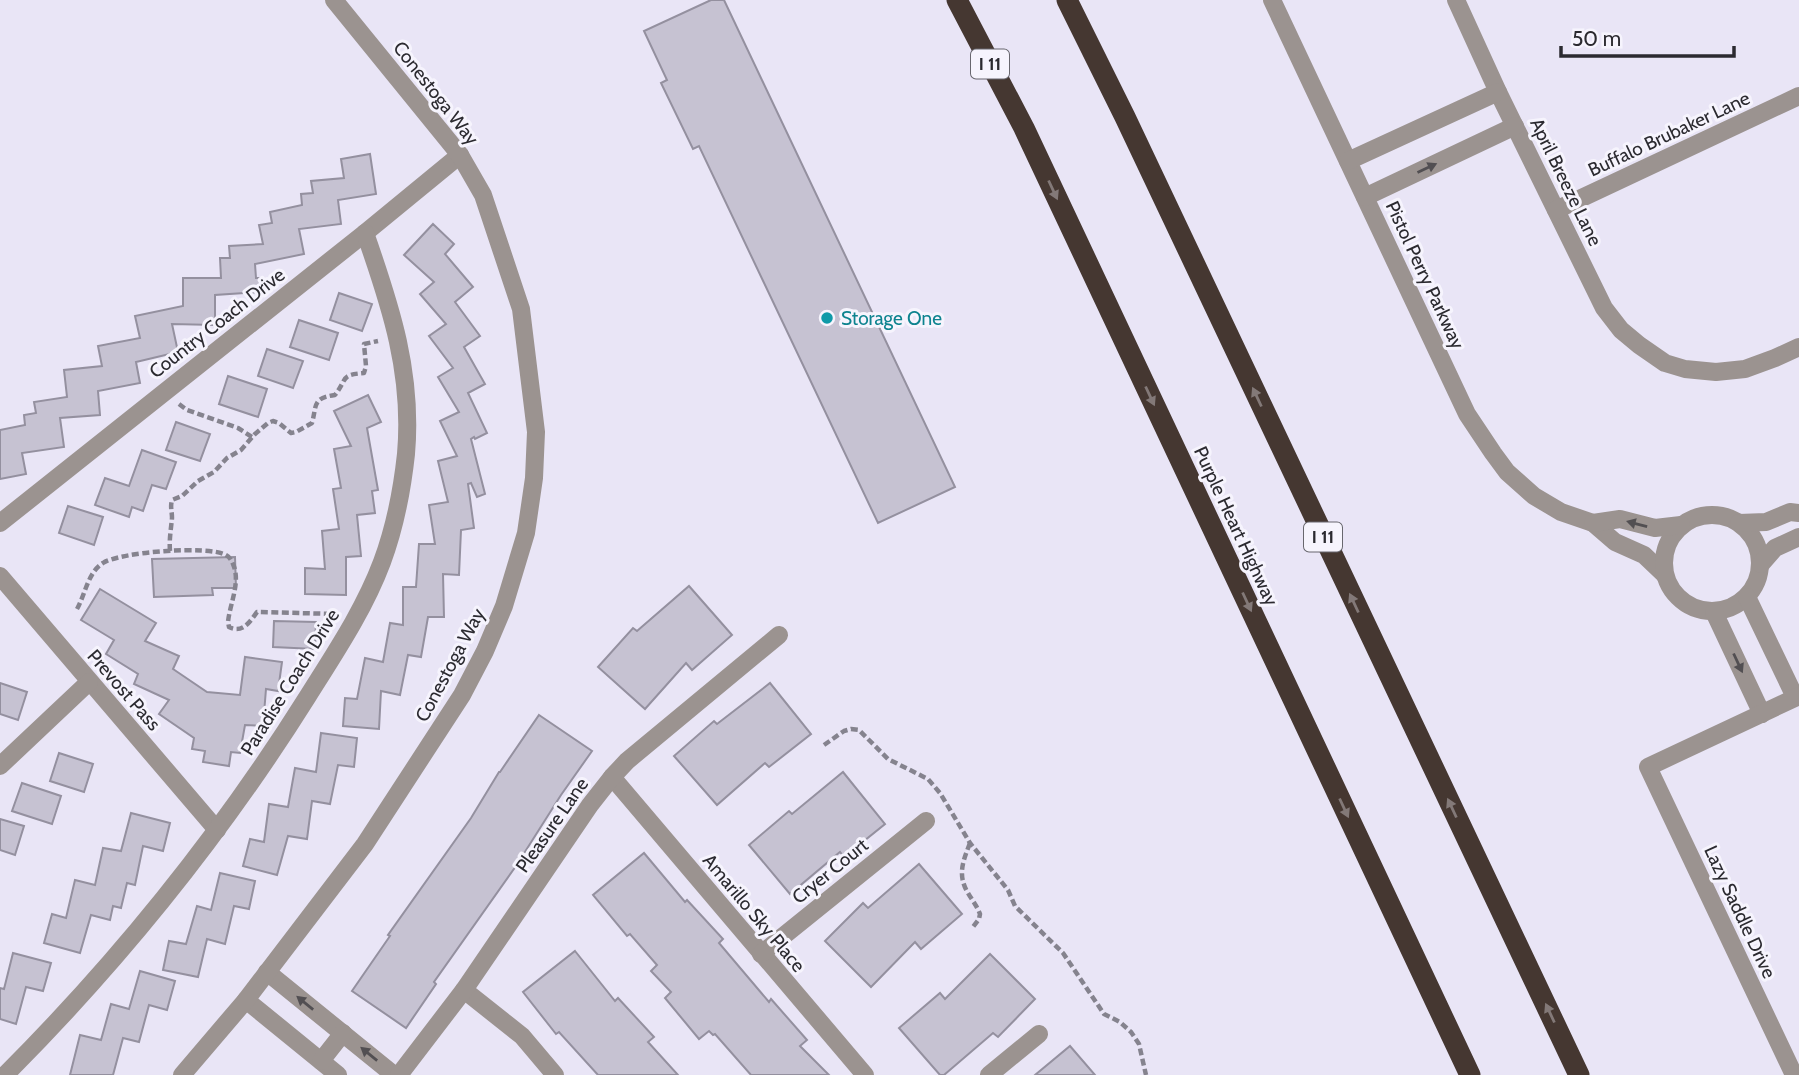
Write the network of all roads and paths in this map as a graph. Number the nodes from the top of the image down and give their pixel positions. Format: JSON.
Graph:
{"nodes":[{"id":1,"x":334,"y":0,"type":"edge"},
{"id":2,"x":947,"y":0,"type":"edge"},
{"id":3,"x":957,"y":0,"type":"edge"},
{"id":4,"x":1067,"y":0,"type":"edge"},
{"id":5,"x":1272,"y":0,"type":"edge"},
{"id":6,"x":1462,"y":2,"type":"edge"},
{"id":7,"x":1498,"y":92,"type":"junction"},
{"id":8,"x":1799,"y":96,"type":"edge"},
{"id":9,"x":1515,"y":126,"type":"junction"},
{"id":10,"x":1024,"y":128,"type":"junction"},
{"id":11,"x":460,"y":155,"type":"junction"},
{"id":12,"x":1348,"y":161,"type":"junction"},
{"id":13,"x":1365,"y":197,"type":"junction"},
{"id":14,"x":1556,"y":210,"type":"junction"},
{"id":15,"x":365,"y":233,"type":"junction"},
{"id":16,"x":382,"y":341,"type":"dead end"},
{"id":17,"x":1799,"y":346,"type":"edge"},
{"id":18,"x":179,"y":403,"type":"dead end"},
{"id":19,"x":252,"y":437,"type":"junction"},
{"id":20,"x":1799,"y":513,"type":"edge"},
{"id":21,"x":0,"y":523,"type":"edge"},
{"id":22,"x":1593,"y":523,"type":"junction"},
{"id":23,"x":1739,"y":523,"type":"junction"},
{"id":24,"x":1681,"y":525,"type":"junction"},
{"id":25,"x":1799,"y":537,"type":"edge"},
{"id":26,"x":170,"y":551,"type":"junction"},
{"id":27,"x":1761,"y":564,"type":"junction"},
{"id":28,"x":1665,"y":575,"type":"junction"},
{"id":29,"x":0,"y":576,"type":"edge"},
{"id":30,"x":1747,"y":597,"type":"junction"},
{"id":31,"x":77,"y":609,"type":"dead end"},
{"id":32,"x":1714,"y":612,"type":"junction"},
{"id":33,"x":339,"y":614,"type":"dead end"},
{"id":34,"x":779,"y":635,"type":"dead end"},
{"id":35,"x":89,"y":682,"type":"junction"},
{"id":36,"x":1797,"y":697,"type":"edge"},
{"id":37,"x":1762,"y":714,"type":"junction"},
{"id":38,"x":824,"y":745,"type":"dead end"},
{"id":39,"x":0,"y":766,"type":"edge"},
{"id":40,"x":612,"y":777,"type":"junction"},
{"id":41,"x":926,"y":821,"type":"dead end"},
{"id":42,"x":217,"y":830,"type":"junction"},
{"id":43,"x":970,"y":843,"type":"junction"},
{"id":44,"x":973,"y":928,"type":"dead end"},
{"id":45,"x":761,"y":954,"type":"junction"},
{"id":46,"x":267,"y":972,"type":"junction"},
{"id":47,"x":464,"y":990,"type":"junction"},
{"id":48,"x":246,"y":1000,"type":"junction"},
{"id":49,"x":343,"y":1033,"type":"junction"},
{"id":50,"x":1039,"y":1034,"type":"dead end"},
{"id":51,"x":321,"y":1061,"type":"junction"},
{"id":52,"x":5,"y":1075,"type":"edge"},
{"id":53,"x":182,"y":1075,"type":"edge"},
{"id":54,"x":338,"y":1075,"type":"edge"},
{"id":55,"x":394,"y":1075,"type":"edge"},
{"id":56,"x":399,"y":1075,"type":"edge"},
{"id":57,"x":555,"y":1075,"type":"edge"},
{"id":58,"x":865,"y":1075,"type":"edge"},
{"id":59,"x":989,"y":1075,"type":"edge"},
{"id":60,"x":1146,"y":1075,"type":"edge"},
{"id":61,"x":1470,"y":1075,"type":"edge"},
{"id":62,"x":1579,"y":1075,"type":"edge"},
{"id":63,"x":1794,"y":1075,"type":"edge"}],
"edges":[{"from":1,"to":11,"type":"street","name":"Conestoga Way"},
{"from":2,"to":10,"type":"highway"},
{"from":3,"to":10,"type":"highway","name":"Purple Heart Highway","number":"I 11"},
{"from":62,"to":4,"type":"highway","number":"I 11","one_way":true},
{"from":5,"to":12,"type":"street","name":"Pistol Perry Parkway"},
{"from":6,"to":7,"type":"street","name":"April Breeze Lane"},
{"from":7,"to":9,"type":"street","name":"April Breeze Lane"},
{"from":7,"to":12,"type":"street"},
{"from":8,"to":14,"type":"street","name":"Buffalo Brubaker Lane"},
{"from":13,"to":9,"type":"street","one_way":true},
{"from":9,"to":14,"type":"street","name":"April Breeze Lane"},
{"from":10,"to":61,"type":"highway","name":"Purple Heart Highway","number":"I 11","one_way":true},
{"from":11,"to":15,"type":"street","name":"Country Coach Drive"},
{"from":11,"to":46,"type":"street","name":"Conestoga Way"},
{"from":12,"to":13,"type":"street","name":"Pistol Perry Parkway"},
{"from":13,"to":22,"type":"street","name":"Pistol Perry Parkway"},
{"from":14,"to":17,"type":"street","name":"April Breeze Lane"},
{"from":15,"to":21,"type":"street","name":"Country Coach Drive"},
{"from":15,"to":42,"type":"street","name":"Paradise Coach Drive"},
{"from":16,"to":19,"type":"path"},
{"from":18,"to":19,"type":"path"},
{"from":19,"to":26,"type":"path"},
{"from":20,"to":23,"type":"street"},
{"from":24,"to":22,"type":"street","name":"Pistol Perry Parkway","one_way":true},
{"from":22,"to":28,"type":"street","name":"Pistol Perry Parkway"},
{"from":23,"to":24,"type":"street"},
{"from":23,"to":27,"type":"street"},
{"from":24,"to":28,"type":"street"},
{"from":25,"to":27,"type":"street"},
{"from":26,"to":31,"type":"path"},
{"from":26,"to":33,"type":"path"},
{"from":27,"to":30,"type":"street"},
{"from":28,"to":32,"type":"street"},
{"from":29,"to":35,"type":"street","name":"Prevost Pass"},
{"from":30,"to":32,"type":"street"},
{"from":30,"to":36,"type":"street"},
{"from":32,"to":37,"type":"street","one_way":true},
{"from":34,"to":40,"type":"street","name":"Pleasure Lane"},
{"from":35,"to":39,"type":"street"},
{"from":35,"to":42,"type":"street","name":"Prevost Pass"},
{"from":36,"to":37,"type":"street"},
{"from":37,"to":63,"type":"street","name":"Lazy Saddle Drive"},
{"from":38,"to":43,"type":"path"},
{"from":40,"to":45,"type":"street","name":"Amarillo Sky Place"},
{"from":40,"to":47,"type":"street","name":"Pleasure Lane"},
{"from":41,"to":45,"type":"street","name":"Cryer Court"},
{"from":42,"to":52,"type":"street","name":"Paradise Coach Drive"},
{"from":43,"to":44,"type":"path"},
{"from":43,"to":60,"type":"path"},
{"from":45,"to":58,"type":"street","name":"Amarillo Sky Place"},
{"from":46,"to":48,"type":"street","name":"Conestoga Way"},
{"from":49,"to":46,"type":"street","one_way":true},
{"from":47,"to":56,"type":"street","name":"Pleasure Lane"},
{"from":47,"to":57,"type":"street"},
{"from":48,"to":51,"type":"street"},
{"from":48,"to":53,"type":"street","name":"Conestoga Way"},
{"from":49,"to":51,"type":"street"},
{"from":55,"to":49,"type":"street","one_way":true},
{"from":50,"to":59,"type":"street"},
{"from":51,"to":54,"type":"street"}]}
